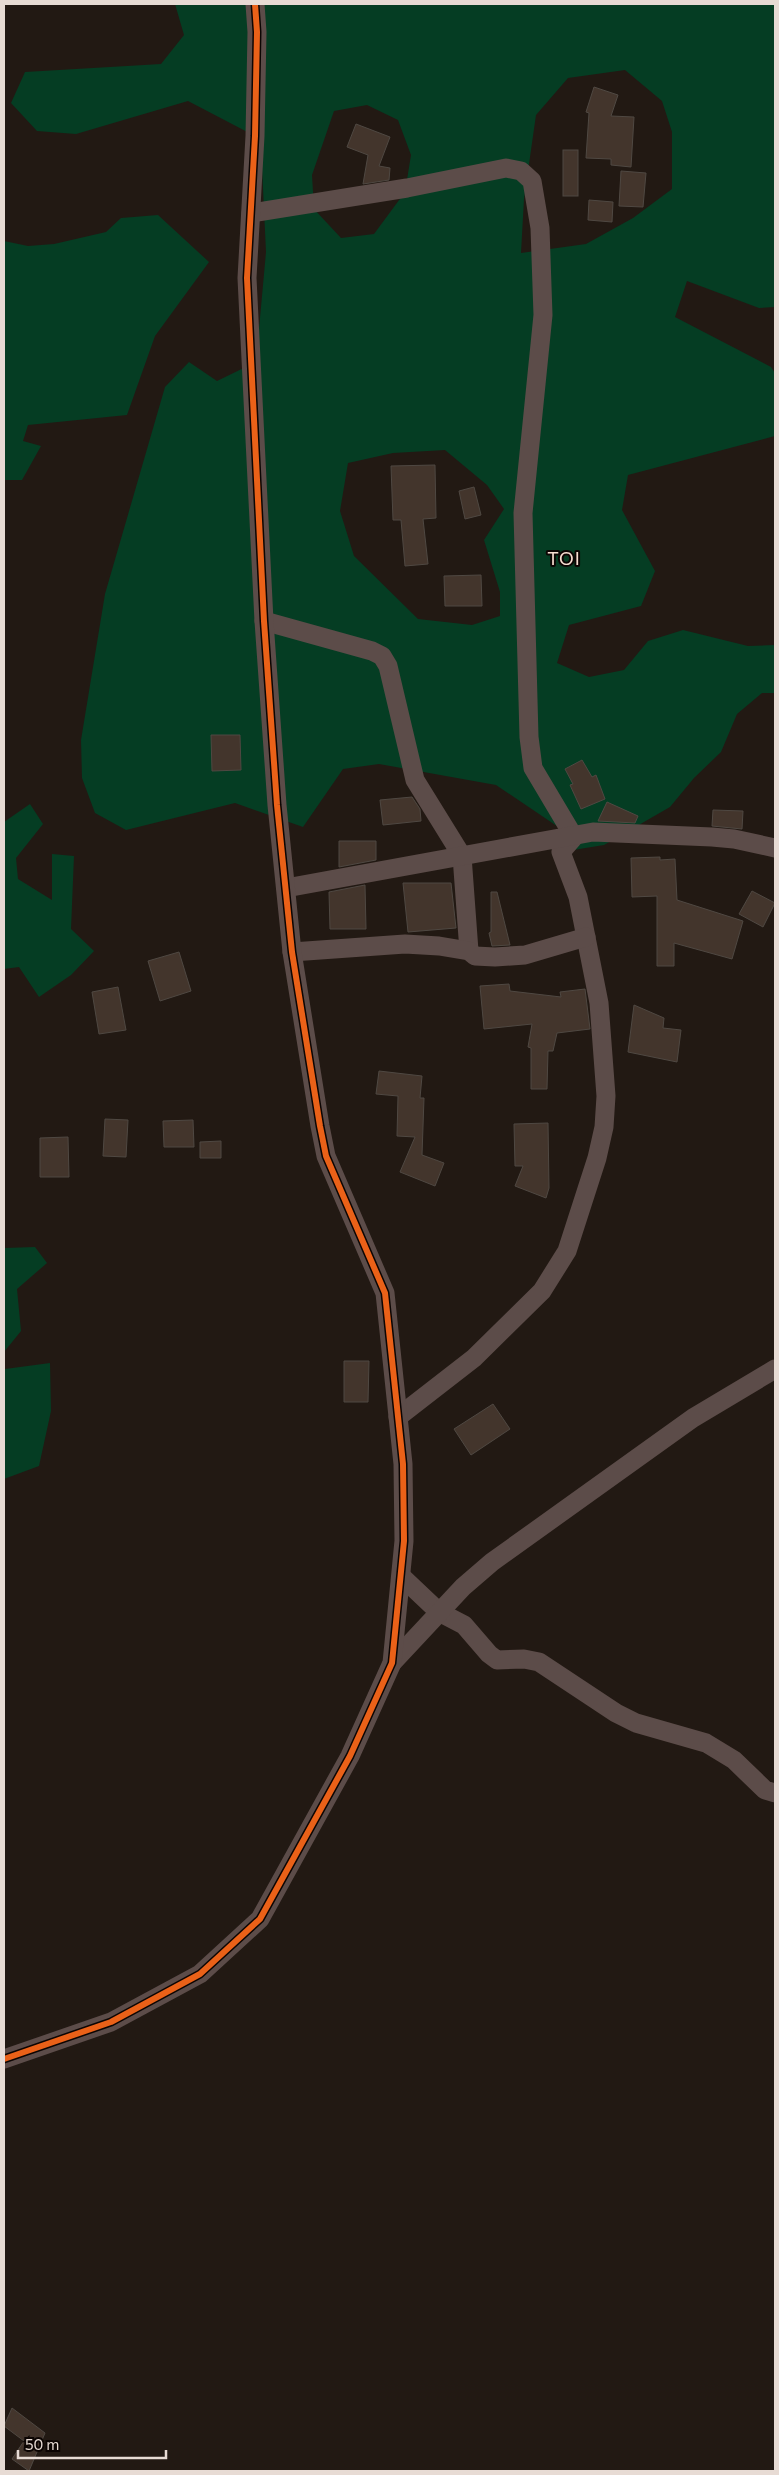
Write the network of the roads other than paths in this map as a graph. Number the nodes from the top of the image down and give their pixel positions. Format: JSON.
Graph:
{"nodes":[{"id":1,"x":255,"y":4,"type":"edge"},
{"id":2,"x":251,"y":213,"type":"junction"},
{"id":3,"x":264,"y":621,"type":"junction"},
{"id":4,"x":574,"y":837,"type":"junction"},
{"id":5,"x":775,"y":848,"type":"edge"},
{"id":6,"x":462,"y":856,"type":"junction"},
{"id":7,"x":286,"y":888,"type":"junction"},
{"id":8,"x":586,"y":936,"type":"junction"},
{"id":9,"x":468,"y":951,"type":"junction"},
{"id":10,"x":292,"y":952,"type":"junction"},
{"id":11,"x":775,"y":1369,"type":"edge"},
{"id":12,"x":398,"y":1417,"type":"junction"},
{"id":13,"x":402,"y":1577,"type":"junction"},
{"id":14,"x":440,"y":1612,"type":"junction"},
{"id":15,"x":392,"y":1663,"type":"junction"},
{"id":16,"x":775,"y":1792,"type":"edge"},
{"id":17,"x":4,"y":2059,"type":"edge"}],
"edges":[{"from":1,"to":2,"type":"street"},
{"from":2,"to":3,"type":"street"},
{"from":2,"to":4,"type":"street"},
{"from":3,"to":6,"type":"street"},
{"from":3,"to":7,"type":"street"},
{"from":4,"to":5,"type":"street"},
{"from":4,"to":6,"type":"street"},
{"from":4,"to":8,"type":"street"},
{"from":6,"to":7,"type":"street"},
{"from":6,"to":9,"type":"street"},
{"from":7,"to":10,"type":"street"},
{"from":8,"to":9,"type":"street"},
{"from":8,"to":12,"type":"street"},
{"from":9,"to":10,"type":"street"},
{"from":10,"to":12,"type":"street"},
{"from":11,"to":14,"type":"street"},
{"from":12,"to":13,"type":"street"},
{"from":13,"to":14,"type":"street"},
{"from":13,"to":15,"type":"street"},
{"from":14,"to":15,"type":"street"},
{"from":14,"to":16,"type":"street"},
{"from":15,"to":17,"type":"street"}]}
